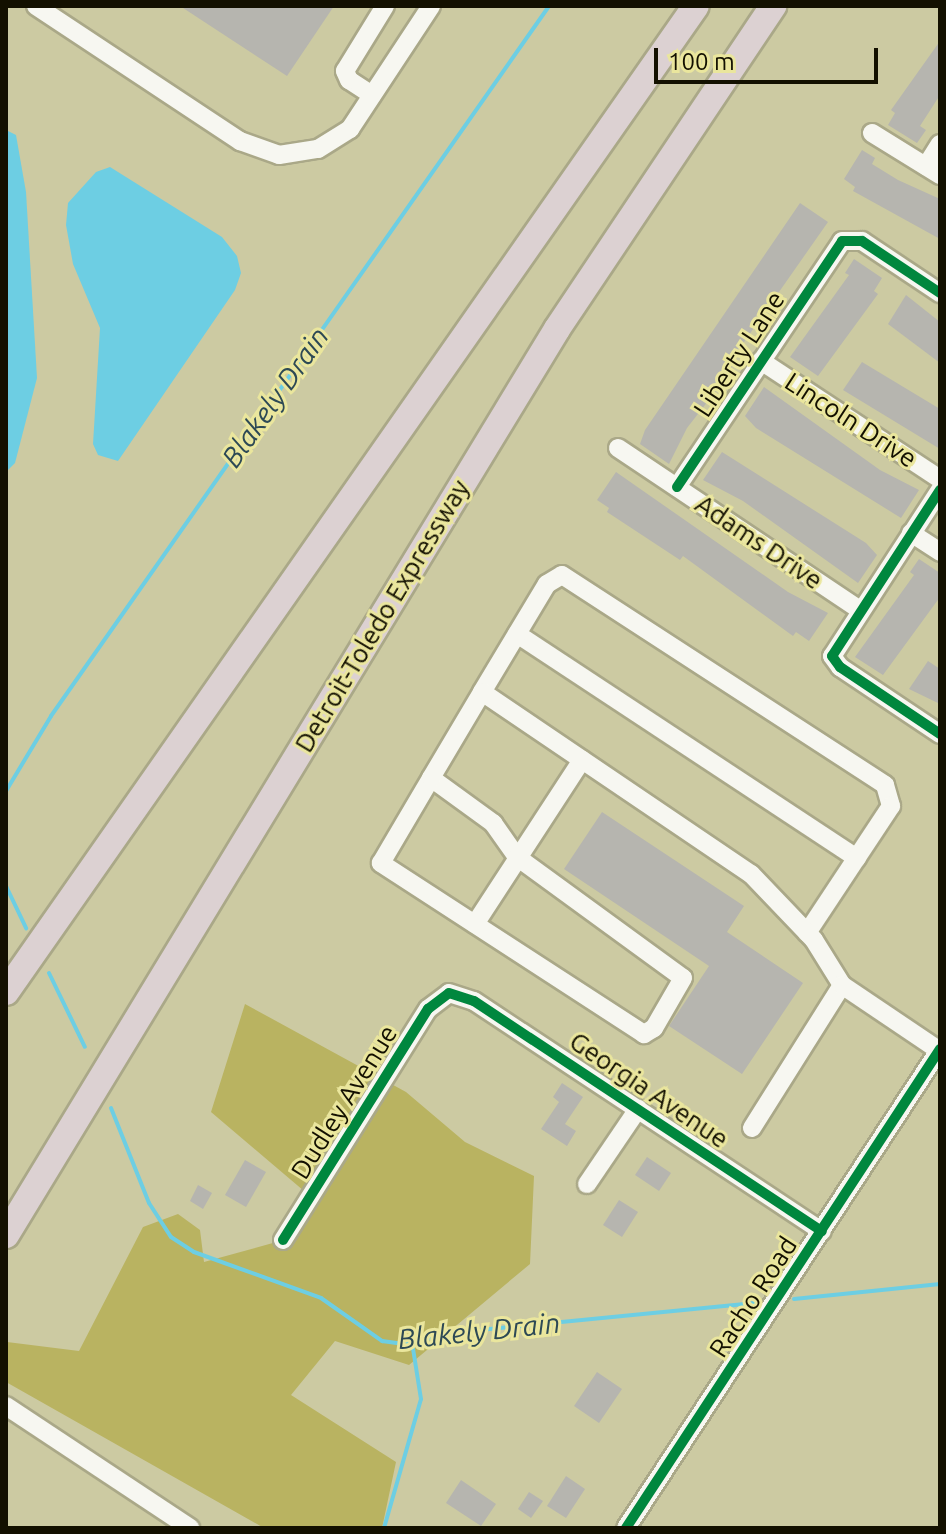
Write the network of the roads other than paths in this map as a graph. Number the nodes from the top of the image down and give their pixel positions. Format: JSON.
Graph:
{"nodes":[{"id":1,"x":36,"y":6,"type":"edge"},
{"id":2,"x":385,"y":6,"type":"edge"},
{"id":3,"x":431,"y":6,"type":"edge"},
{"id":4,"x":696,"y":6,"type":"edge"},
{"id":5,"x":773,"y":6,"type":"edge"},
{"id":6,"x":372,"y":95,"type":"junction"},
{"id":7,"x":872,"y":133,"type":"dead end"},
{"id":8,"x":940,"y":144,"type":"edge"},
{"id":9,"x":933,"y":170,"type":"edge"},
{"id":10,"x":940,"y":293,"type":"edge"},
{"id":11,"x":761,"y":361,"type":"junction"},
{"id":12,"x":618,"y":448,"type":"dead end"},
{"id":13,"x":940,"y":479,"type":"edge"},
{"id":14,"x":677,"y":487,"type":"junction"},
{"id":15,"x":940,"y":490,"type":"edge"},
{"id":16,"x":911,"y":533,"type":"junction"},
{"id":17,"x":940,"y":552,"type":"edge"},
{"id":18,"x":860,"y":610,"type":"junction"},
{"id":19,"x":517,"y":634,"type":"junction"},
{"id":20,"x":482,"y":692,"type":"junction"},
{"id":21,"x":940,"y":734,"type":"edge"},
{"id":22,"x":582,"y":760,"type":"junction"},
{"id":23,"x":431,"y":778,"type":"junction"},
{"id":24,"x":517,"y":857,"type":"junction"},
{"id":25,"x":857,"y":858,"type":"junction"},
{"id":26,"x":475,"y":924,"type":"junction"},
{"id":27,"x":807,"y":933,"type":"junction"},
{"id":28,"x":842,"y":985,"type":"junction"},
{"id":29,"x":6,"y":992,"type":"edge"},
{"id":30,"x":449,"y":993,"type":"joint"},
{"id":31,"x":940,"y":1050,"type":"edge"},
{"id":32,"x":638,"y":1109,"type":"junction"},
{"id":33,"x":752,"y":1128,"type":"dead end"},
{"id":34,"x":587,"y":1184,"type":"dead end"},
{"id":35,"x":822,"y":1231,"type":"junction"},
{"id":36,"x":6,"y":1235,"type":"edge"},
{"id":37,"x":283,"y":1240,"type":"dead end"},
{"id":38,"x":6,"y":1406,"type":"edge"},
{"id":39,"x":190,"y":1528,"type":"edge"},
{"id":40,"x":626,"y":1528,"type":"edge"}],
"edges":[{"from":1,"to":6,"type":"street"},
{"from":2,"to":6,"type":"street"},
{"from":3,"to":6,"type":"street"},
{"from":4,"to":29,"type":"highway"},
{"from":5,"to":36,"type":"highway","name":"Detroit-Toledo Expressway"},
{"from":7,"to":9,"type":"street"},
{"from":8,"to":9,"type":"street"},
{"from":10,"to":11,"type":"street","name":"Liberty Lane"},
{"from":11,"to":13,"type":"street","name":"Lincoln Drive"},
{"from":11,"to":14,"type":"street","name":"Liberty Lane"},
{"from":12,"to":14,"type":"street","name":"Adams Drive"},
{"from":14,"to":18,"type":"street","name":"Adams Drive"},
{"from":15,"to":16,"type":"street"},
{"from":16,"to":17,"type":"street"},
{"from":16,"to":18,"type":"street"},
{"from":18,"to":21,"type":"street"},
{"from":19,"to":20,"type":"street"},
{"from":19,"to":25,"type":"street"},
{"from":19,"to":25,"type":"street"},
{"from":20,"to":22,"type":"street"},
{"from":20,"to":23,"type":"street"},
{"from":22,"to":24,"type":"street"},
{"from":22,"to":27,"type":"street"},
{"from":23,"to":24,"type":"street"},
{"from":23,"to":26,"type":"street"},
{"from":24,"to":26,"type":"street"},
{"from":24,"to":26,"type":"street"},
{"from":25,"to":27,"type":"street"},
{"from":27,"to":28,"type":"street"},
{"from":28,"to":31,"type":"street"},
{"from":28,"to":33,"type":"street"},
{"from":30,"to":32,"type":"street","name":"Georgia Avenue"},
{"from":30,"to":37,"type":"street","name":"Dudley Avenue"},
{"from":31,"to":35,"type":"street","name":"Racho Road"},
{"from":32,"to":34,"type":"street"},
{"from":32,"to":35,"type":"street","name":"Georgia Avenue"},
{"from":35,"to":40,"type":"street","name":"Racho Road"},
{"from":38,"to":39,"type":"street"}]}
